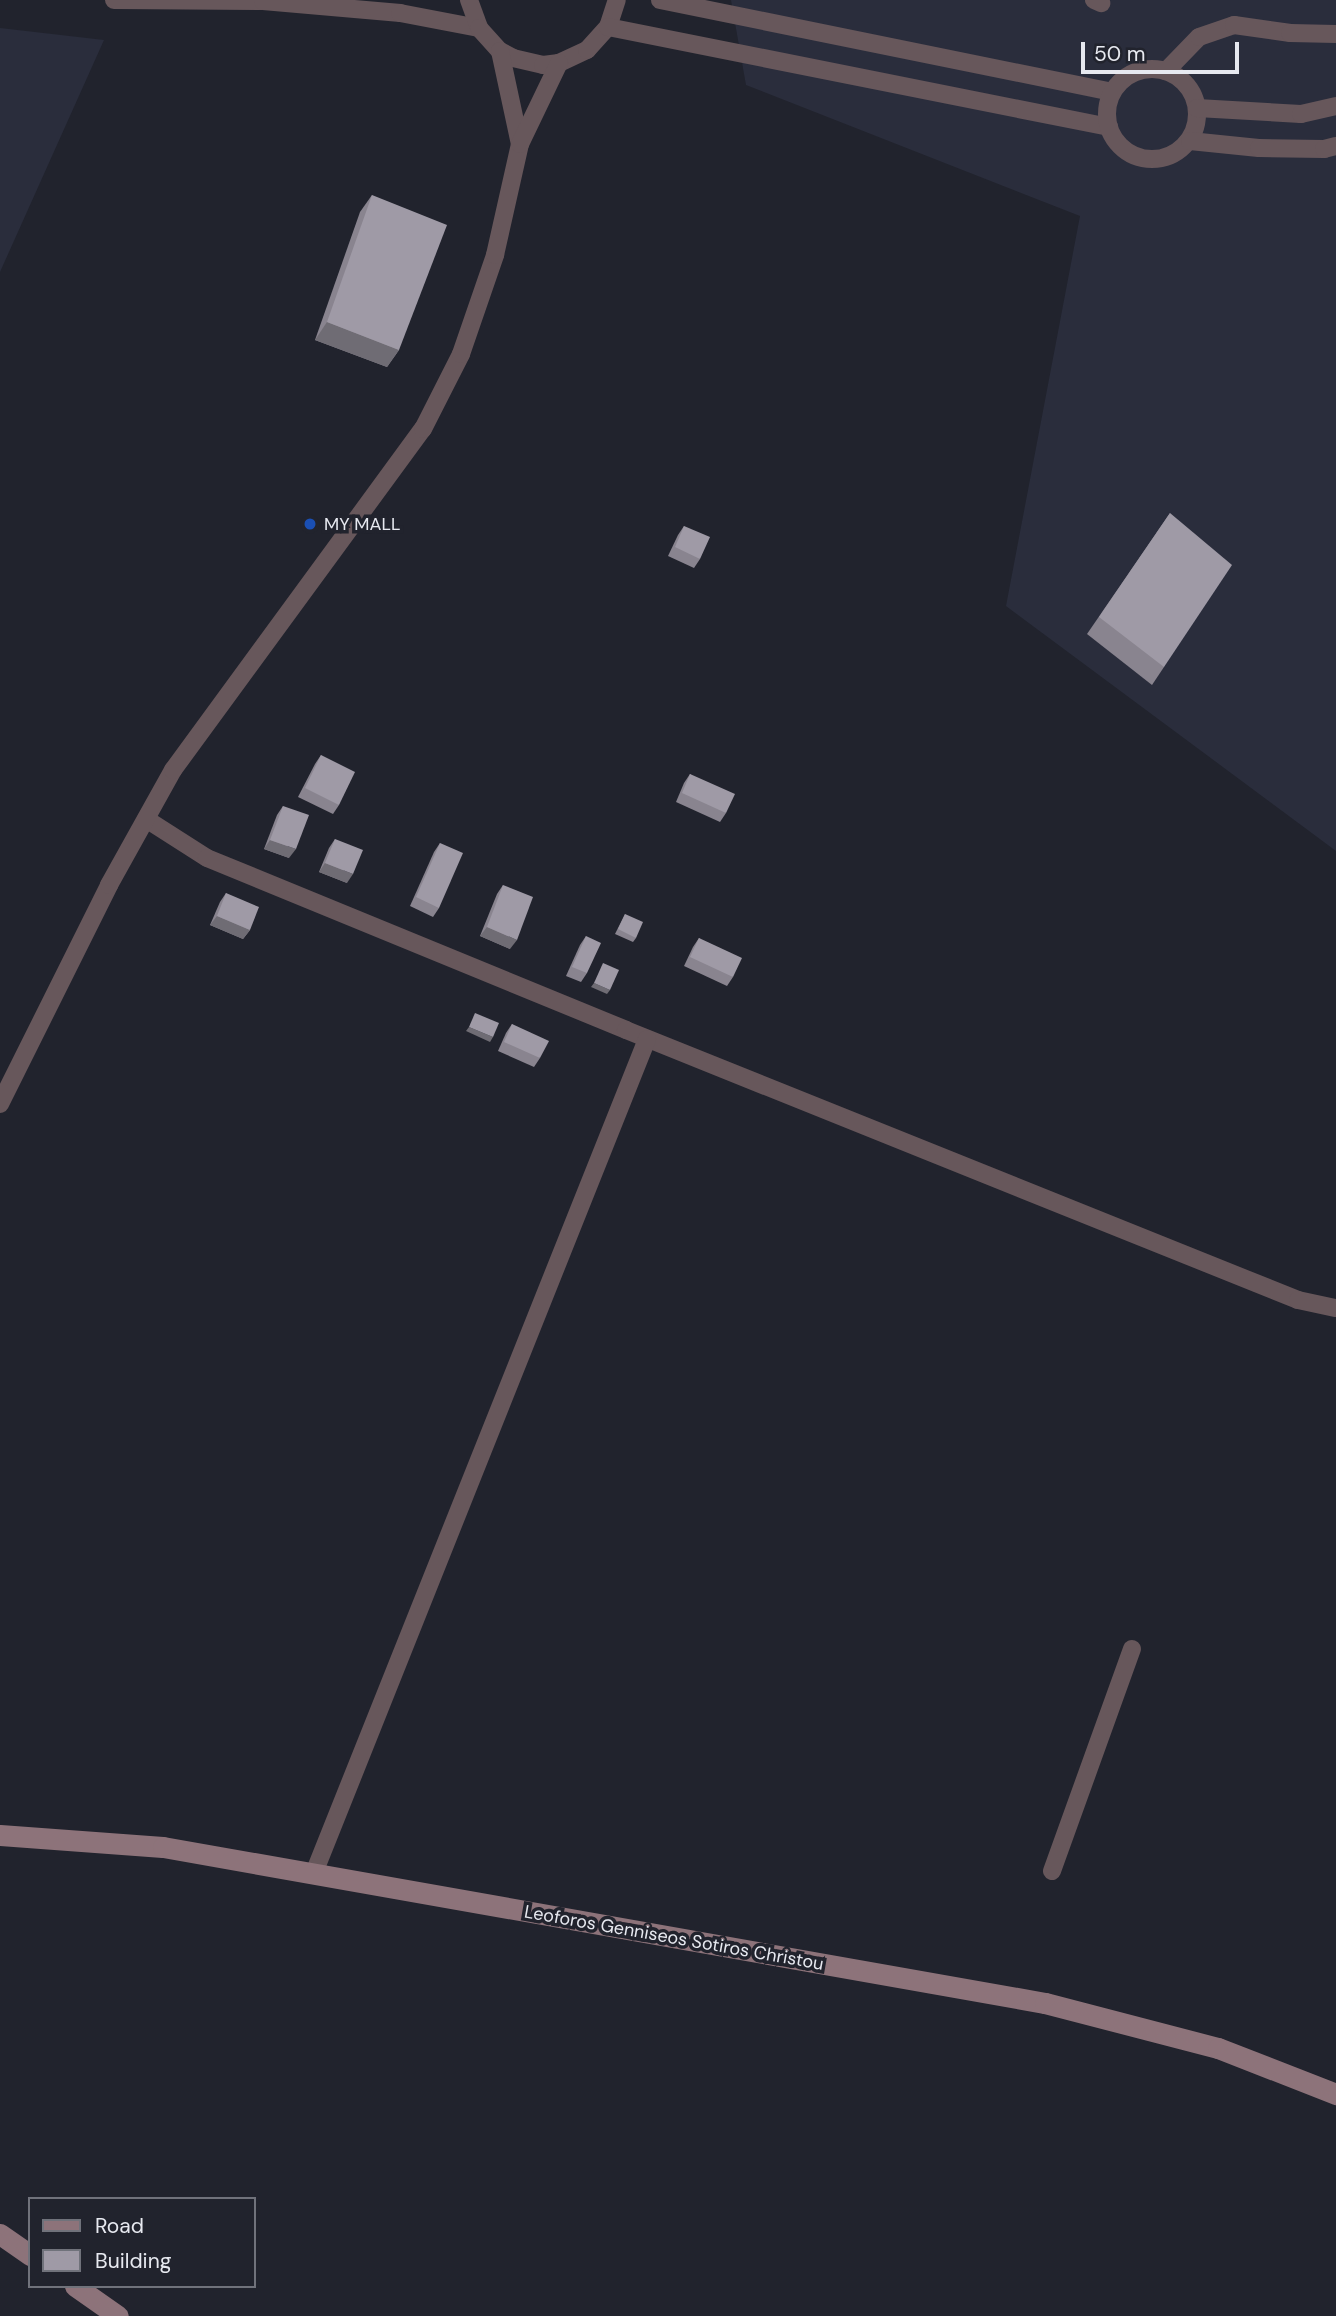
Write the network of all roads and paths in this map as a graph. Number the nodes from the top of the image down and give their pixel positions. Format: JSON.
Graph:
{"nodes":[{"id":1,"x":114,"y":0,"type":"edge"},
{"id":2,"x":469,"y":0,"type":"edge"},
{"id":3,"x":617,"y":0,"type":"edge"},
{"id":4,"x":660,"y":0,"type":"edge"},
{"id":5,"x":695,"y":4,"type":"edge"},
{"id":6,"x":608,"y":27,"type":"junction"},
{"id":7,"x":479,"y":29,"type":"junction"},
{"id":8,"x":1336,"y":34,"type":"edge"},
{"id":9,"x":500,"y":51,"type":"junction"},
{"id":10,"x":559,"y":63,"type":"junction"},
{"id":11,"x":1166,"y":71,"type":"junction"},
{"id":12,"x":1112,"y":92,"type":"junction"},
{"id":13,"x":1336,"y":106,"type":"edge"},
{"id":14,"x":1197,"y":108,"type":"junction"},
{"id":15,"x":1109,"y":127,"type":"junction"},
{"id":16,"x":1190,"y":141,"type":"junction"},
{"id":17,"x":520,"y":144,"type":"junction"},
{"id":18,"x":1336,"y":146,"type":"edge"},
{"id":19,"x":146,"y":819,"type":"junction"},
{"id":20,"x":647,"y":1039,"type":"junction"},
{"id":21,"x":0,"y":1104,"type":"edge"},
{"id":22,"x":1336,"y":1308,"type":"edge"},
{"id":23,"x":1132,"y":1649,"type":"dead end"},
{"id":24,"x":0,"y":1835,"type":"edge"},
{"id":25,"x":1052,"y":1871,"type":"dead end"},
{"id":26,"x":314,"y":1873,"type":"junction"},
{"id":27,"x":1336,"y":2094,"type":"edge"},
{"id":28,"x":0,"y":2234,"type":"edge"},
{"id":29,"x":28,"y":2254,"type":"edge"},
{"id":30,"x":78,"y":2288,"type":"edge"},
{"id":31,"x":118,"y":2316,"type":"edge"}],
"edges":[{"from":1,"to":7,"type":"street"},
{"from":2,"to":7,"type":"street"},
{"from":3,"to":6,"type":"street"},
{"from":4,"to":5,"type":"street"},
{"from":5,"to":12,"type":"street"},
{"from":6,"to":10,"type":"street"},
{"from":6,"to":15,"type":"street"},
{"from":7,"to":9,"type":"street"},
{"from":8,"to":11,"type":"street"},
{"from":9,"to":10,"type":"street"},
{"from":9,"to":17,"type":"street"},
{"from":10,"to":17,"type":"street"},
{"from":11,"to":12,"type":"street"},
{"from":11,"to":14,"type":"street"},
{"from":12,"to":15,"type":"street"},
{"from":13,"to":14,"type":"street"},
{"from":14,"to":16,"type":"street"},
{"from":15,"to":16,"type":"street"},
{"from":16,"to":18,"type":"street"},
{"from":17,"to":19,"type":"street"},
{"from":19,"to":20,"type":"street"},
{"from":19,"to":21,"type":"street"},
{"from":20,"to":22,"type":"street"},
{"from":20,"to":26,"type":"street"},
{"from":23,"to":25,"type":"street"},
{"from":24,"to":26,"type":"main road","name":"Leoforos Genniseos Sotiros Christou"},
{"from":26,"to":27,"type":"main road","name":"Leoforos Genniseos Sotiros Christou"},
{"from":28,"to":29,"type":"main road"},
{"from":30,"to":31,"type":"main road"}]}
